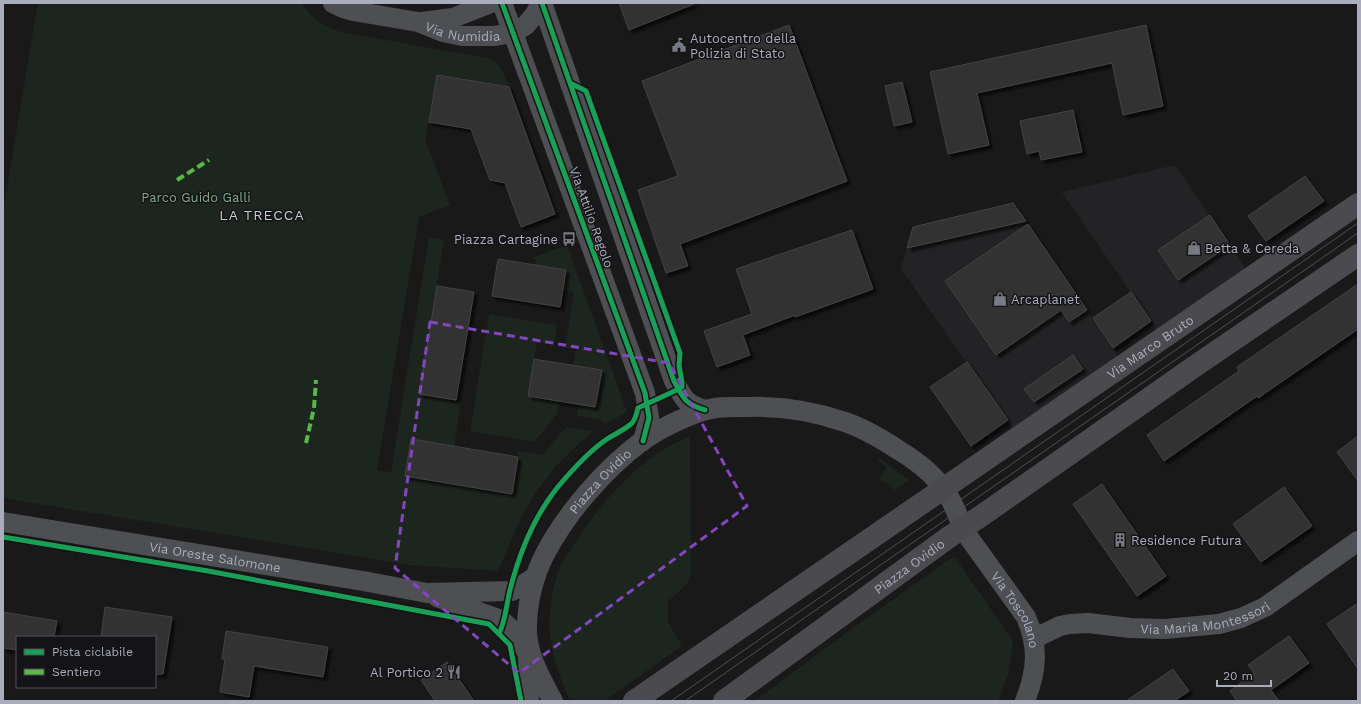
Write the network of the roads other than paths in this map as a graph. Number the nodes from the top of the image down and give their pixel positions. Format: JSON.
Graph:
{"nodes":[{"id":1,"x":333,"y":3,"type":"edge"},
{"id":2,"x":491,"y":3,"type":"edge"},
{"id":3,"x":502,"y":3,"type":"edge"},
{"id":4,"x":542,"y":3,"type":"edge"},
{"id":5,"x":418,"y":22,"type":"junction"},
{"id":6,"x":513,"y":33,"type":"junction"},
{"id":7,"x":1358,"y":204,"type":"edge"},
{"id":8,"x":1358,"y":255,"type":"edge"},
{"id":9,"x":705,"y":410,"type":"junction"},
{"id":10,"x":643,"y":441,"type":"junction"},
{"id":11,"x":943,"y":488,"type":"junction"},
{"id":12,"x":3,"y":522,"type":"edge"},
{"id":13,"x":962,"y":528,"type":"junction"},
{"id":14,"x":1358,"y":541,"type":"edge"},
{"id":15,"x":535,"y":577,"type":"junction"},
{"id":16,"x":428,"y":593,"type":"junction"},
{"id":17,"x":1033,"y":639,"type":"junction"},
{"id":18,"x":530,"y":651,"type":"junction"},
{"id":19,"x":529,"y":701,"type":"edge"},
{"id":20,"x":553,"y":701,"type":"edge"},
{"id":21,"x":634,"y":701,"type":"edge"},
{"id":22,"x":724,"y":701,"type":"edge"},
{"id":23,"x":1025,"y":701,"type":"edge"}],
"edges":[{"from":1,"to":5,"type":"street","name":"Via Numidia"},
{"from":2,"to":5,"type":"street","name":"Via Numidia"},
{"from":3,"to":6,"type":"street","name":"Via Attilio Regolo"},
{"from":4,"to":6,"type":"street","name":"Via Numidia"},
{"from":4,"to":9,"type":"street","name":"Via Attilio Regolo"},
{"from":5,"to":6,"type":"street","name":"Via Numidia"},
{"from":6,"to":10,"type":"street","name":"Via Attilio Regolo"},
{"from":7,"to":11,"type":"main road","name":"Via Marco Bruto"},
{"from":8,"to":13,"type":"main road"},
{"from":9,"to":10,"type":"street","name":"Piazza Ovidio"},
{"from":9,"to":11,"type":"street","name":"Piazza Ovidio"},
{"from":10,"to":15,"type":"street","name":"Piazza Ovidio"},
{"from":11,"to":13,"type":"street","name":"Piazza Ovidio"},
{"from":11,"to":21,"type":"main road"},
{"from":12,"to":16,"type":"street","name":"Via Oreste Salomone"},
{"from":13,"to":17,"type":"street","name":"Via Toscolano"},
{"from":13,"to":22,"type":"main road","name":"Piazza Ovidio"},
{"from":14,"to":17,"type":"street","name":"Via Maria Montessori"},
{"from":15,"to":16,"type":"street","name":"Via Oreste Salomone"},
{"from":15,"to":18,"type":"street","name":"Piazza Ovidio"},
{"from":16,"to":18,"type":"street","name":"Via Oreste Salomone"},
{"from":17,"to":23,"type":"street","name":"Via Toscolano"},
{"from":18,"to":19,"type":"street","name":"Piazza Ovidio"},
{"from":18,"to":20,"type":"street"}]}
